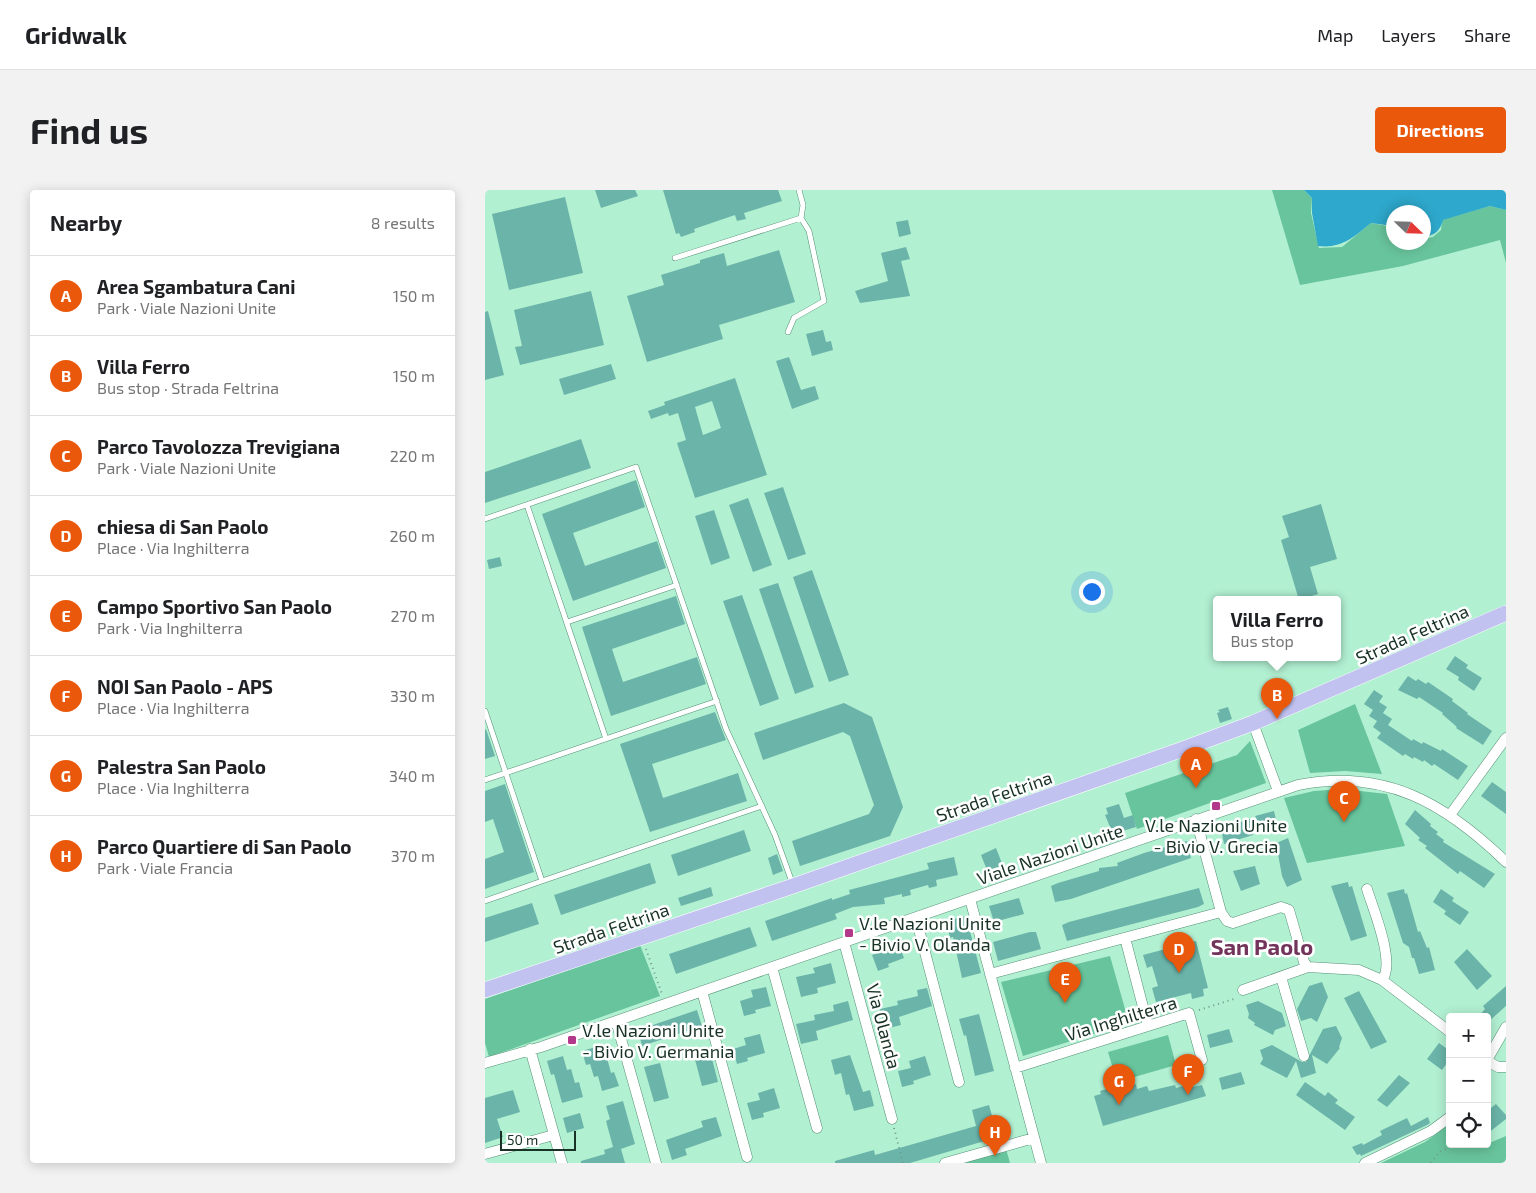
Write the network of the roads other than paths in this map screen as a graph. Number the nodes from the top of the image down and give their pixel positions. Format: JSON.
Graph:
{"nodes":[{"id":1,"x":799,"y":190,"type":"edge"},
{"id":2,"x":801,"y":218,"type":"junction"},
{"id":3,"x":675,"y":258,"type":"dead end"},
{"id":4,"x":788,"y":332,"type":"dead end"},
{"id":5,"x":527,"y":505,"type":"junction"},
{"id":6,"x":485,"y":519,"type":"edge"},
{"id":7,"x":677,"y":585,"type":"junction"},
{"id":8,"x":1506,"y":613,"type":"edge"},
{"id":9,"x":567,"y":622,"type":"junction"},
{"id":10,"x":717,"y":701,"type":"junction"},
{"id":11,"x":485,"y":711,"type":"edge"},
{"id":12,"x":1253,"y":723,"type":"junction"},
{"id":13,"x":1506,"y":738,"type":"edge"},
{"id":14,"x":606,"y":739,"type":"junction"},
{"id":15,"x":506,"y":773,"type":"junction"},
{"id":16,"x":485,"y":780,"type":"edge"},
{"id":17,"x":1278,"y":791,"type":"junction"},
{"id":18,"x":762,"y":806,"type":"junction"},
{"id":19,"x":1450,"y":815,"type":"junction"},
{"id":20,"x":1196,"y":820,"type":"junction"},
{"id":21,"x":1506,"y":862,"type":"edge"},
{"id":22,"x":542,"y":881,"type":"junction"},
{"id":23,"x":793,"y":886,"type":"junction"},
{"id":24,"x":1367,"y":889,"type":"dead end"},
{"id":25,"x":970,"y":899,"type":"junction"},
{"id":26,"x":485,"y":901,"type":"edge"},
{"id":27,"x":1221,"y":912,"type":"junction"},
{"id":28,"x":916,"y":918,"type":"junction"},
{"id":29,"x":1125,"y":938,"type":"junction"},
{"id":30,"x":844,"y":942,"type":"junction"},
{"id":31,"x":772,"y":967,"type":"junction"},
{"id":32,"x":1308,"y":967,"type":"junction"},
{"id":33,"x":989,"y":972,"type":"junction"},
{"id":34,"x":1281,"y":977,"type":"junction"},
{"id":35,"x":1382,"y":980,"type":"junction"},
{"id":36,"x":485,"y":990,"type":"edge"},
{"id":37,"x":703,"y":991,"type":"junction"},
{"id":38,"x":1244,"y":993,"type":"road end"},
{"id":39,"x":616,"y":1021,"type":"junction"},
{"id":40,"x":1148,"y":1026,"type":"junction"},
{"id":41,"x":1506,"y":1027,"type":"edge"},
{"id":42,"x":1446,"y":1029,"type":"edge"},
{"id":43,"x":531,"y":1049,"type":"junction"},
{"id":44,"x":1304,"y":1056,"type":"dead end"},
{"id":45,"x":1488,"y":1058,"type":"edge"},
{"id":46,"x":1203,"y":1060,"type":"dead end"},
{"id":47,"x":1491,"y":1062,"type":"edge"},
{"id":48,"x":485,"y":1063,"type":"edge"},
{"id":49,"x":1506,"y":1066,"type":"edge"},
{"id":50,"x":1015,"y":1068,"type":"junction"},
{"id":51,"x":959,"y":1082,"type":"dead end"},
{"id":52,"x":891,"y":1119,"type":"road end"},
{"id":53,"x":1446,"y":1119,"type":"edge"},
{"id":54,"x":817,"y":1128,"type":"dead end"},
{"id":55,"x":550,"y":1136,"type":"dead end"},
{"id":56,"x":1034,"y":1138,"type":"junction"},
{"id":57,"x":485,"y":1154,"type":"edge"},
{"id":58,"x":747,"y":1157,"type":"dead end"},
{"id":59,"x":562,"y":1163,"type":"edge"},
{"id":60,"x":656,"y":1163,"type":"edge"},
{"id":61,"x":945,"y":1163,"type":"edge"},
{"id":62,"x":1041,"y":1163,"type":"edge"},
{"id":63,"x":1365,"y":1163,"type":"edge"}],
"edges":[{"from":1,"to":2,"type":"lane"},
{"from":2,"to":3,"type":"lane"},
{"from":2,"to":4,"type":"lane"},
{"from":5,"to":6,"type":"lane"},
{"from":5,"to":7,"type":"lane"},
{"from":5,"to":9,"type":"lane"},
{"from":7,"to":9,"type":"lane"},
{"from":7,"to":10,"type":"lane"},
{"from":8,"to":12,"type":"main road","name":"Strada Feltrina"},
{"from":9,"to":14,"type":"lane"},
{"from":10,"to":14,"type":"lane"},
{"from":10,"to":18,"type":"lane"},
{"from":11,"to":15,"type":"lane"},
{"from":12,"to":17,"type":"street"},
{"from":12,"to":23,"type":"main road","name":"Strada Feltrina"},
{"from":13,"to":19,"type":"street"},
{"from":14,"to":15,"type":"lane"},
{"from":15,"to":16,"type":"lane"},
{"from":15,"to":22,"type":"lane"},
{"from":17,"to":19,"type":"street","name":"Viale Nazioni Unite"},
{"from":17,"to":20,"type":"street","name":"Viale Nazioni Unite"},
{"from":18,"to":22,"type":"lane"},
{"from":18,"to":23,"type":"lane"},
{"from":19,"to":21,"type":"street","name":"Viale Nazioni Unite"},
{"from":20,"to":25,"type":"street","name":"Viale Nazioni Unite"},
{"from":20,"to":27,"type":"street"},
{"from":22,"to":26,"type":"lane"},
{"from":23,"to":36,"type":"main road","name":"Strada Feltrina"},
{"from":24,"to":35,"type":"street"},
{"from":25,"to":28,"type":"street","name":"Viale Nazioni Unite"},
{"from":25,"to":33,"type":"street"},
{"from":27,"to":29,"type":"street"},
{"from":27,"to":32,"type":"street"},
{"from":28,"to":30,"type":"street","name":"Viale Nazioni Unite"},
{"from":28,"to":51,"type":"street"},
{"from":29,"to":33,"type":"street"},
{"from":29,"to":40,"type":"street"},
{"from":30,"to":31,"type":"street","name":"Viale Nazioni Unite"},
{"from":30,"to":52,"type":"street","name":"Via Olanda"},
{"from":31,"to":37,"type":"street","name":"Viale Nazioni Unite"},
{"from":31,"to":54,"type":"street"},
{"from":32,"to":34,"type":"street"},
{"from":32,"to":35,"type":"street"},
{"from":33,"to":50,"type":"street"},
{"from":34,"to":38,"type":"street"},
{"from":34,"to":44,"type":"street"},
{"from":35,"to":42,"type":"street"},
{"from":37,"to":39,"type":"street","name":"Viale Nazioni Unite"},
{"from":37,"to":58,"type":"street"},
{"from":39,"to":43,"type":"street","name":"Viale Nazioni Unite"},
{"from":39,"to":60,"type":"street"},
{"from":40,"to":46,"type":"street","name":"Via Inghilterra"},
{"from":40,"to":50,"type":"street","name":"Via Inghilterra"},
{"from":41,"to":45,"type":"street"},
{"from":43,"to":48,"type":"street","name":"Viale Nazioni Unite"},
{"from":43,"to":59,"type":"street"},
{"from":47,"to":49,"type":"street"},
{"from":50,"to":56,"type":"street"},
{"from":53,"to":63,"type":"street"},
{"from":55,"to":57,"type":"street"},
{"from":56,"to":61,"type":"street"},
{"from":56,"to":62,"type":"street"}]}
